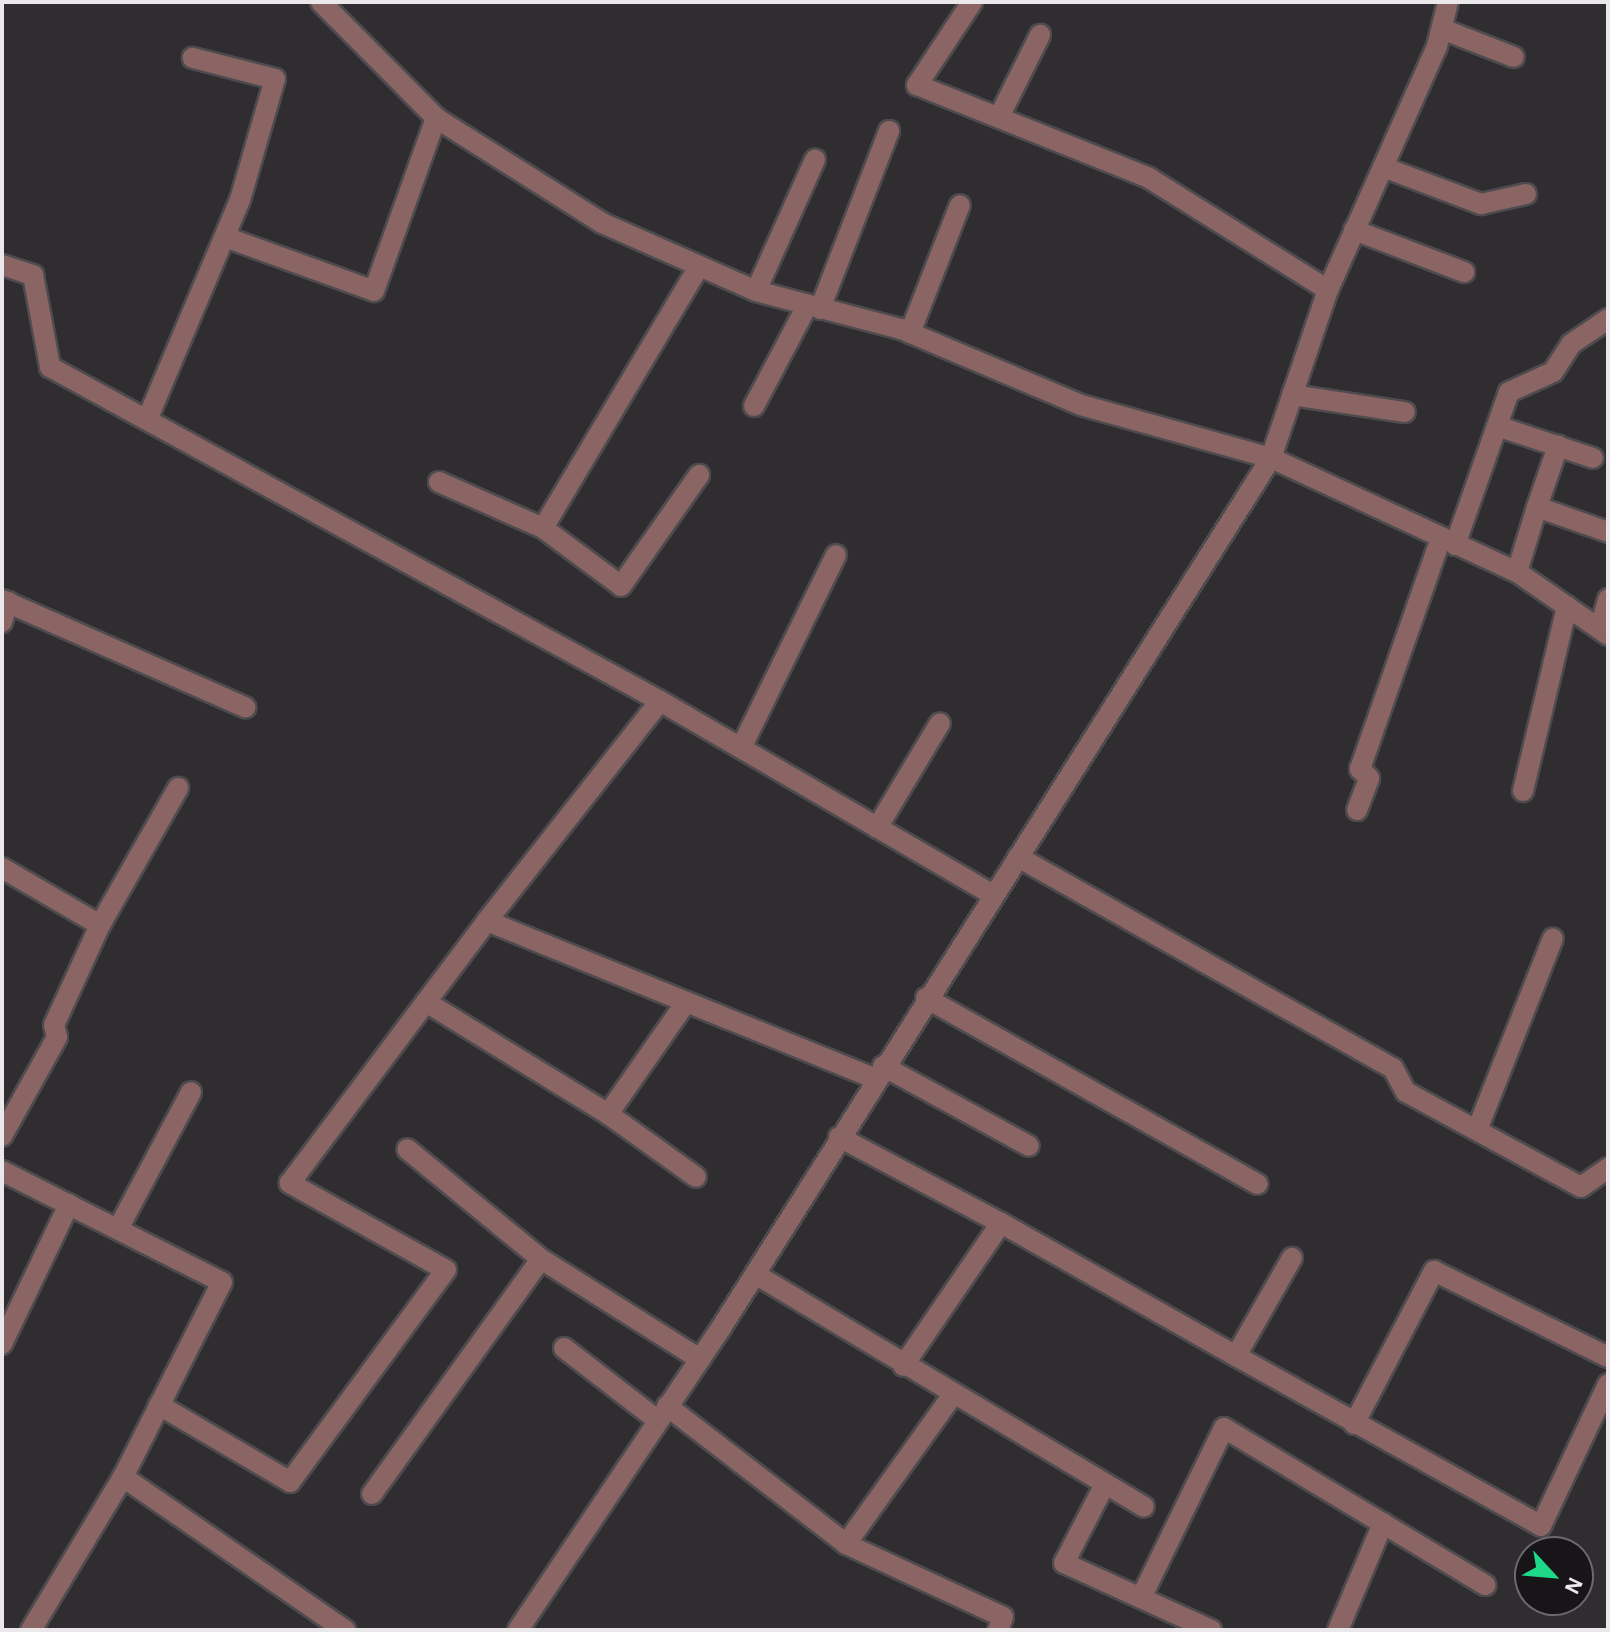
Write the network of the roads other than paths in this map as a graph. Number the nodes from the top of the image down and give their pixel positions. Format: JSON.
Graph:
{"nodes":[{"id":1,"x":321,"y":2,"type":"edge"},
{"id":2,"x":972,"y":2,"type":"edge"},
{"id":3,"x":1448,"y":2,"type":"edge"},
{"id":4,"x":1442,"y":29,"type":"junction"},
{"id":5,"x":1040,"y":35,"type":"dead end"},
{"id":6,"x":1514,"y":57,"type":"dead end"},
{"id":7,"x":193,"y":58,"type":"dead end"},
{"id":8,"x":999,"y":117,"type":"junction"},
{"id":9,"x":436,"y":118,"type":"junction"},
{"id":10,"x":889,"y":131,"type":"dead end"},
{"id":11,"x":815,"y":160,"type":"dead end"},
{"id":12,"x":1383,"y":167,"type":"junction"},
{"id":13,"x":1526,"y":194,"type":"dead end"},
{"id":14,"x":960,"y":205,"type":"dead end"},
{"id":15,"x":1354,"y":230,"type":"junction"},
{"id":16,"x":225,"y":237,"type":"junction"},
{"id":17,"x":2,"y":265,"type":"edge"},
{"id":18,"x":699,"y":266,"type":"junction"},
{"id":19,"x":1464,"y":272,"type":"dead end"},
{"id":20,"x":1328,"y":290,"type":"junction"},
{"id":21,"x":756,"y":291,"type":"junction"},
{"id":22,"x":814,"y":307,"type":"junction"},
{"id":23,"x":1608,"y":319,"type":"edge"},
{"id":24,"x":910,"y":333,"type":"junction"},
{"id":25,"x":1292,"y":395,"type":"junction"},
{"id":26,"x":754,"y":406,"type":"dead end"},
{"id":27,"x":1405,"y":412,"type":"dead end"},
{"id":28,"x":147,"y":420,"type":"junction"},
{"id":29,"x":1497,"y":426,"type":"junction"},
{"id":30,"x":1558,"y":446,"type":"junction"},
{"id":31,"x":1271,"y":458,"type":"junction"},
{"id":32,"x":1593,"y":458,"type":"dead end"},
{"id":33,"x":699,"y":475,"type":"dead end"},
{"id":34,"x":439,"y":482,"type":"dead end"},
{"id":35,"x":1537,"y":507,"type":"junction"},
{"id":36,"x":543,"y":528,"type":"junction"},
{"id":37,"x":1608,"y":532,"type":"edge"},
{"id":38,"x":1448,"y":542,"type":"junction"},
{"id":39,"x":836,"y":555,"type":"dead end"},
{"id":40,"x":1517,"y":572,"type":"junction"},
{"id":41,"x":1608,"y":599,"type":"edge"},
{"id":42,"x":1567,"y":606,"type":"junction"},
{"id":43,"x":4,"y":608,"type":"edge"},
{"id":44,"x":1604,"y":632,"type":"edge"},
{"id":45,"x":660,"y":701,"type":"junction"},
{"id":46,"x":245,"y":707,"type":"dead end"},
{"id":47,"x":940,"y":723,"type":"dead end"},
{"id":48,"x":741,"y":748,"type":"junction"},
{"id":49,"x":178,"y":788,"type":"dead end"},
{"id":50,"x":1523,"y":791,"type":"dead end"},
{"id":51,"x":1357,"y":810,"type":"dead end"},
{"id":52,"x":877,"y":828,"type":"junction"},
{"id":53,"x":1018,"y":857,"type":"junction"},
{"id":54,"x":2,"y":868,"type":"edge"},
{"id":55,"x":993,"y":895,"type":"junction"},
{"id":56,"x":487,"y":921,"type":"junction"},
{"id":57,"x":100,"y":925,"type":"junction"},
{"id":58,"x":1553,"y":938,"type":"dead end"},
{"id":59,"x":926,"y":998,"type":"junction"},
{"id":60,"x":426,"y":1002,"type":"junction"},
{"id":61,"x":686,"y":1002,"type":"junction"},
{"id":62,"x":880,"y":1073,"type":"junction"},
{"id":63,"x":191,"y":1092,"type":"dead end"},
{"id":64,"x":608,"y":1114,"type":"junction"},
{"id":65,"x":1477,"y":1130,"type":"junction"},
{"id":66,"x":2,"y":1136,"type":"edge"},
{"id":67,"x":839,"y":1137,"type":"junction"},
{"id":68,"x":1029,"y":1146,"type":"dead end"},
{"id":69,"x":407,"y":1149,"type":"dead end"},
{"id":70,"x":1608,"y":1168,"type":"edge"},
{"id":71,"x":2,"y":1171,"type":"edge"},
{"id":72,"x":696,"y":1177,"type":"dead end"},
{"id":73,"x":1257,"y":1184,"type":"dead end"},
{"id":74,"x":69,"y":1204,"type":"junction"},
{"id":75,"x":1001,"y":1223,"type":"junction"},
{"id":76,"x":118,"y":1229,"type":"junction"},
{"id":77,"x":1292,"y":1258,"type":"dead end"},
{"id":78,"x":541,"y":1259,"type":"junction"},
{"id":79,"x":755,"y":1274,"type":"junction"},
{"id":80,"x":2,"y":1344,"type":"edge"},
{"id":81,"x":564,"y":1348,"type":"dead end"},
{"id":82,"x":1236,"y":1356,"type":"junction"},
{"id":83,"x":1608,"y":1357,"type":"edge"},
{"id":84,"x":700,"y":1359,"type":"junction"},
{"id":85,"x":903,"y":1366,"type":"junction"},
{"id":86,"x":1608,"y":1384,"type":"edge"},
{"id":87,"x":952,"y":1396,"type":"junction"},
{"id":88,"x":159,"y":1405,"type":"junction"},
{"id":89,"x":662,"y":1413,"type":"junction"},
{"id":90,"x":1354,"y":1424,"type":"junction"},
{"id":91,"x":123,"y":1477,"type":"junction"},
{"id":92,"x":1105,"y":1484,"type":"junction"},
{"id":93,"x":372,"y":1494,"type":"dead end"},
{"id":94,"x":1144,"y":1507,"type":"dead end"},
{"id":95,"x":1383,"y":1523,"type":"junction"},
{"id":96,"x":846,"y":1544,"type":"junction"},
{"id":97,"x":1485,"y":1585,"type":"dead end"},
{"id":98,"x":1141,"y":1598,"type":"junction"},
{"id":99,"x":336,"y":1627,"type":"edge"},
{"id":100,"x":36,"y":1628,"type":"edge"},
{"id":101,"x":518,"y":1630,"type":"edge"},
{"id":102,"x":998,"y":1630,"type":"edge"},
{"id":103,"x":1211,"y":1630,"type":"edge"},
{"id":104,"x":1338,"y":1630,"type":"edge"}],
"edges":[{"from":1,"to":9,"type":"street"},
{"from":2,"to":8,"type":"street"},
{"from":3,"to":4,"type":"street"},
{"from":4,"to":6,"type":"street"},
{"from":4,"to":12,"type":"street"},
{"from":5,"to":8,"type":"street"},
{"from":7,"to":16,"type":"street"},
{"from":8,"to":20,"type":"street"},
{"from":9,"to":16,"type":"street"},
{"from":9,"to":18,"type":"street"},
{"from":10,"to":22,"type":"street"},
{"from":11,"to":21,"type":"street"},
{"from":12,"to":13,"type":"street"},
{"from":12,"to":15,"type":"street"},
{"from":14,"to":24,"type":"street"},
{"from":15,"to":19,"type":"street"},
{"from":15,"to":20,"type":"street"},
{"from":16,"to":28,"type":"street"},
{"from":17,"to":28,"type":"street"},
{"from":18,"to":21,"type":"street"},
{"from":18,"to":36,"type":"street"},
{"from":20,"to":25,"type":"street"},
{"from":21,"to":22,"type":"street"},
{"from":22,"to":24,"type":"street"},
{"from":22,"to":26,"type":"street"},
{"from":23,"to":29,"type":"street"},
{"from":24,"to":31,"type":"street"},
{"from":25,"to":27,"type":"street"},
{"from":25,"to":31,"type":"street"},
{"from":28,"to":45,"type":"street"},
{"from":29,"to":30,"type":"street"},
{"from":29,"to":38,"type":"street"},
{"from":30,"to":32,"type":"street"},
{"from":30,"to":35,"type":"street"},
{"from":31,"to":38,"type":"street"},
{"from":31,"to":53,"type":"street"},
{"from":33,"to":36,"type":"street"},
{"from":34,"to":36,"type":"street"},
{"from":35,"to":37,"type":"street"},
{"from":35,"to":40,"type":"street"},
{"from":38,"to":40,"type":"street"},
{"from":38,"to":51,"type":"street"},
{"from":39,"to":48,"type":"street"},
{"from":40,"to":42,"type":"street"},
{"from":41,"to":44,"type":"street"},
{"from":42,"to":44,"type":"street"},
{"from":42,"to":50,"type":"street"},
{"from":43,"to":46,"type":"street"},
{"from":45,"to":48,"type":"street"},
{"from":45,"to":56,"type":"street"},
{"from":47,"to":52,"type":"street"},
{"from":48,"to":52,"type":"street"},
{"from":49,"to":57,"type":"street"},
{"from":52,"to":55,"type":"street"},
{"from":53,"to":55,"type":"street"},
{"from":53,"to":65,"type":"street"},
{"from":54,"to":57,"type":"street"},
{"from":55,"to":59,"type":"street"},
{"from":56,"to":60,"type":"street"},
{"from":56,"to":61,"type":"street"},
{"from":57,"to":66,"type":"street"},
{"from":58,"to":65,"type":"street"},
{"from":59,"to":62,"type":"street"},
{"from":59,"to":73,"type":"street"},
{"from":60,"to":64,"type":"street"},
{"from":60,"to":88,"type":"street"},
{"from":61,"to":62,"type":"street"},
{"from":61,"to":64,"type":"street"},
{"from":62,"to":67,"type":"street"},
{"from":62,"to":68,"type":"street"},
{"from":63,"to":76,"type":"street"},
{"from":64,"to":72,"type":"street"},
{"from":65,"to":70,"type":"street"},
{"from":67,"to":75,"type":"street"},
{"from":67,"to":79,"type":"street"},
{"from":69,"to":78,"type":"street"},
{"from":71,"to":74,"type":"street"},
{"from":74,"to":76,"type":"street"},
{"from":74,"to":80,"type":"street"},
{"from":75,"to":82,"type":"street"},
{"from":75,"to":85,"type":"street"},
{"from":76,"to":88,"type":"street"},
{"from":77,"to":82,"type":"street"},
{"from":78,"to":84,"type":"street"},
{"from":78,"to":93,"type":"street"},
{"from":79,"to":84,"type":"street"},
{"from":79,"to":85,"type":"street"},
{"from":81,"to":89,"type":"street"},
{"from":82,"to":90,"type":"street"},
{"from":83,"to":90,"type":"street"},
{"from":84,"to":89,"type":"street"},
{"from":85,"to":87,"type":"street"},
{"from":86,"to":90,"type":"street"},
{"from":87,"to":92,"type":"street"},
{"from":87,"to":96,"type":"street"},
{"from":88,"to":91,"type":"street"},
{"from":89,"to":96,"type":"street"},
{"from":89,"to":101,"type":"street"},
{"from":91,"to":99,"type":"street"},
{"from":91,"to":100,"type":"street"},
{"from":92,"to":94,"type":"street"},
{"from":92,"to":98,"type":"street"},
{"from":95,"to":97,"type":"street"},
{"from":95,"to":98,"type":"street"},
{"from":95,"to":104,"type":"street"},
{"from":96,"to":102,"type":"street"},
{"from":98,"to":103,"type":"street"}]}
